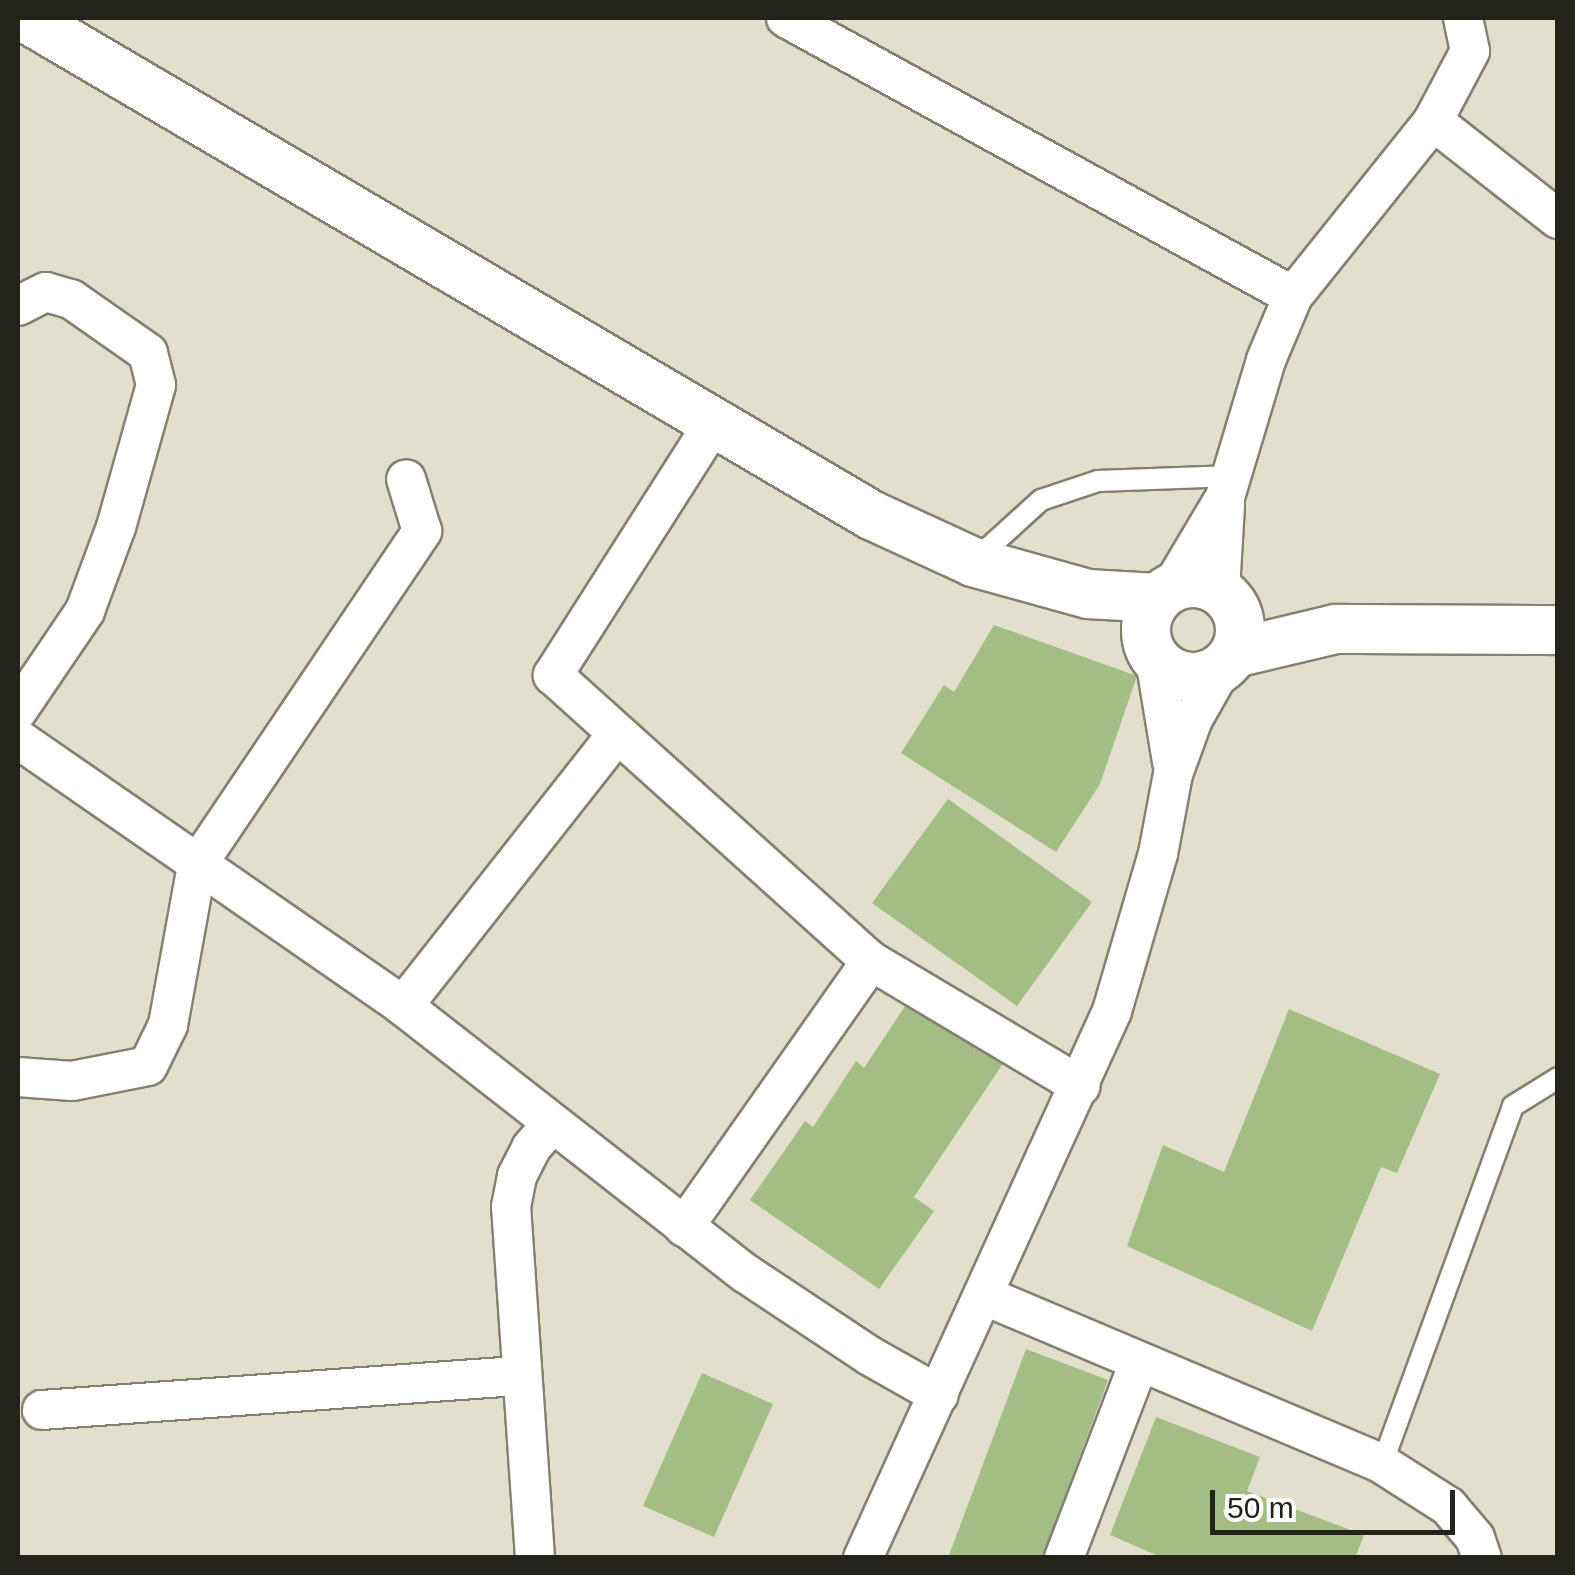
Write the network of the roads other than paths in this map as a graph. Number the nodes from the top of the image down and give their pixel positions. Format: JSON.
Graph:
{"nodes":[{"id":1,"x":26,"y":18,"type":"edge"},
{"id":2,"x":786,"y":18,"type":"edge"},
{"id":3,"x":1463,"y":18,"type":"edge"},
{"id":4,"x":74,"y":31,"type":"edge"},
{"id":5,"x":1433,"y":122,"type":"junction"},
{"id":6,"x":1558,"y":219,"type":"edge"},
{"id":7,"x":1293,"y":296,"type":"junction"},
{"id":8,"x":18,"y":306,"type":"edge"},
{"id":9,"x":713,"y":424,"type":"junction"},
{"id":10,"x":406,"y":479,"type":"dead end"},
{"id":11,"x":1229,"y":487,"type":"junction"},
{"id":12,"x":973,"y":562,"type":"junction"},
{"id":13,"x":1164,"y":593,"type":"junction"},
{"id":14,"x":1088,"y":594,"type":"junction"},
{"id":15,"x":1226,"y":596,"type":"junction"},
{"id":16,"x":1336,"y":629,"type":"junction"},
{"id":17,"x":1558,"y":630,"type":"edge"},
{"id":18,"x":1152,"y":653,"type":"junction"},
{"id":19,"x":1228,"y":660,"type":"junction"},
{"id":20,"x":18,"y":710,"type":"edge"},
{"id":21,"x":616,"y":734,"type":"junction"},
{"id":22,"x":18,"y":738,"type":"edge"},
{"id":23,"x":1173,"y":774,"type":"junction"},
{"id":24,"x":197,"y":865,"type":"junction"},
{"id":25,"x":871,"y":962,"type":"junction"},
{"id":26,"x":404,"y":1006,"type":"junction"},
{"id":27,"x":18,"y":1077,"type":"edge"},
{"id":28,"x":1558,"y":1078,"type":"edge"},
{"id":29,"x":1081,"y":1086,"type":"junction"},
{"id":30,"x":552,"y":1124,"type":"junction"},
{"id":31,"x":684,"y":1227,"type":"junction"},
{"id":32,"x":985,"y":1296,"type":"junction"},
{"id":33,"x":1139,"y":1363,"type":"junction"},
{"id":34,"x":522,"y":1376,"type":"junction"},
{"id":35,"x":939,"y":1395,"type":"junction"},
{"id":36,"x":42,"y":1410,"type":"dead end"},
{"id":37,"x":1382,"y":1464,"type":"junction"},
{"id":38,"x":536,"y":1558,"type":"edge"},
{"id":39,"x":863,"y":1558,"type":"edge"},
{"id":40,"x":1064,"y":1558,"type":"edge"},
{"id":41,"x":1482,"y":1558,"type":"edge"}],
"edges":[{"from":1,"to":4,"type":"street"},
{"from":2,"to":7,"type":"street"},
{"from":3,"to":5,"type":"street"},
{"from":4,"to":9,"type":"street"},
{"from":5,"to":6,"type":"street"},
{"from":5,"to":7,"type":"street"},
{"from":7,"to":11,"type":"street"},
{"from":8,"to":20,"type":"street"},
{"from":9,"to":12,"type":"street"},
{"from":9,"to":21,"type":"street"},
{"from":10,"to":24,"type":"street"},
{"from":11,"to":12,"type":"lane"},
{"from":11,"to":13,"type":"street"},
{"from":11,"to":15,"type":"street"},
{"from":12,"to":14,"type":"street"},
{"from":13,"to":14,"type":"street"},
{"from":13,"to":15,"type":"street"},
{"from":13,"to":18,"type":"street"},
{"from":14,"to":18,"type":"street"},
{"from":15,"to":16,"type":"street"},
{"from":15,"to":19,"type":"street"},
{"from":16,"to":17,"type":"street"},
{"from":16,"to":19,"type":"street"},
{"from":18,"to":19,"type":"street"},
{"from":18,"to":23,"type":"street"},
{"from":19,"to":23,"type":"street"},
{"from":21,"to":25,"type":"street"},
{"from":21,"to":26,"type":"street"},
{"from":22,"to":24,"type":"street"},
{"from":23,"to":29,"type":"street"},
{"from":24,"to":26,"type":"street"},
{"from":24,"to":27,"type":"street"},
{"from":25,"to":29,"type":"street"},
{"from":25,"to":31,"type":"street"},
{"from":26,"to":30,"type":"street"},
{"from":28,"to":37,"type":"lane"},
{"from":29,"to":32,"type":"street"},
{"from":30,"to":31,"type":"street"},
{"from":30,"to":34,"type":"street"},
{"from":31,"to":35,"type":"street"},
{"from":32,"to":33,"type":"street"},
{"from":32,"to":35,"type":"street"},
{"from":33,"to":37,"type":"street"},
{"from":33,"to":40,"type":"street"},
{"from":34,"to":36,"type":"street"},
{"from":34,"to":38,"type":"street"},
{"from":35,"to":39,"type":"street"},
{"from":37,"to":41,"type":"street"}]}
